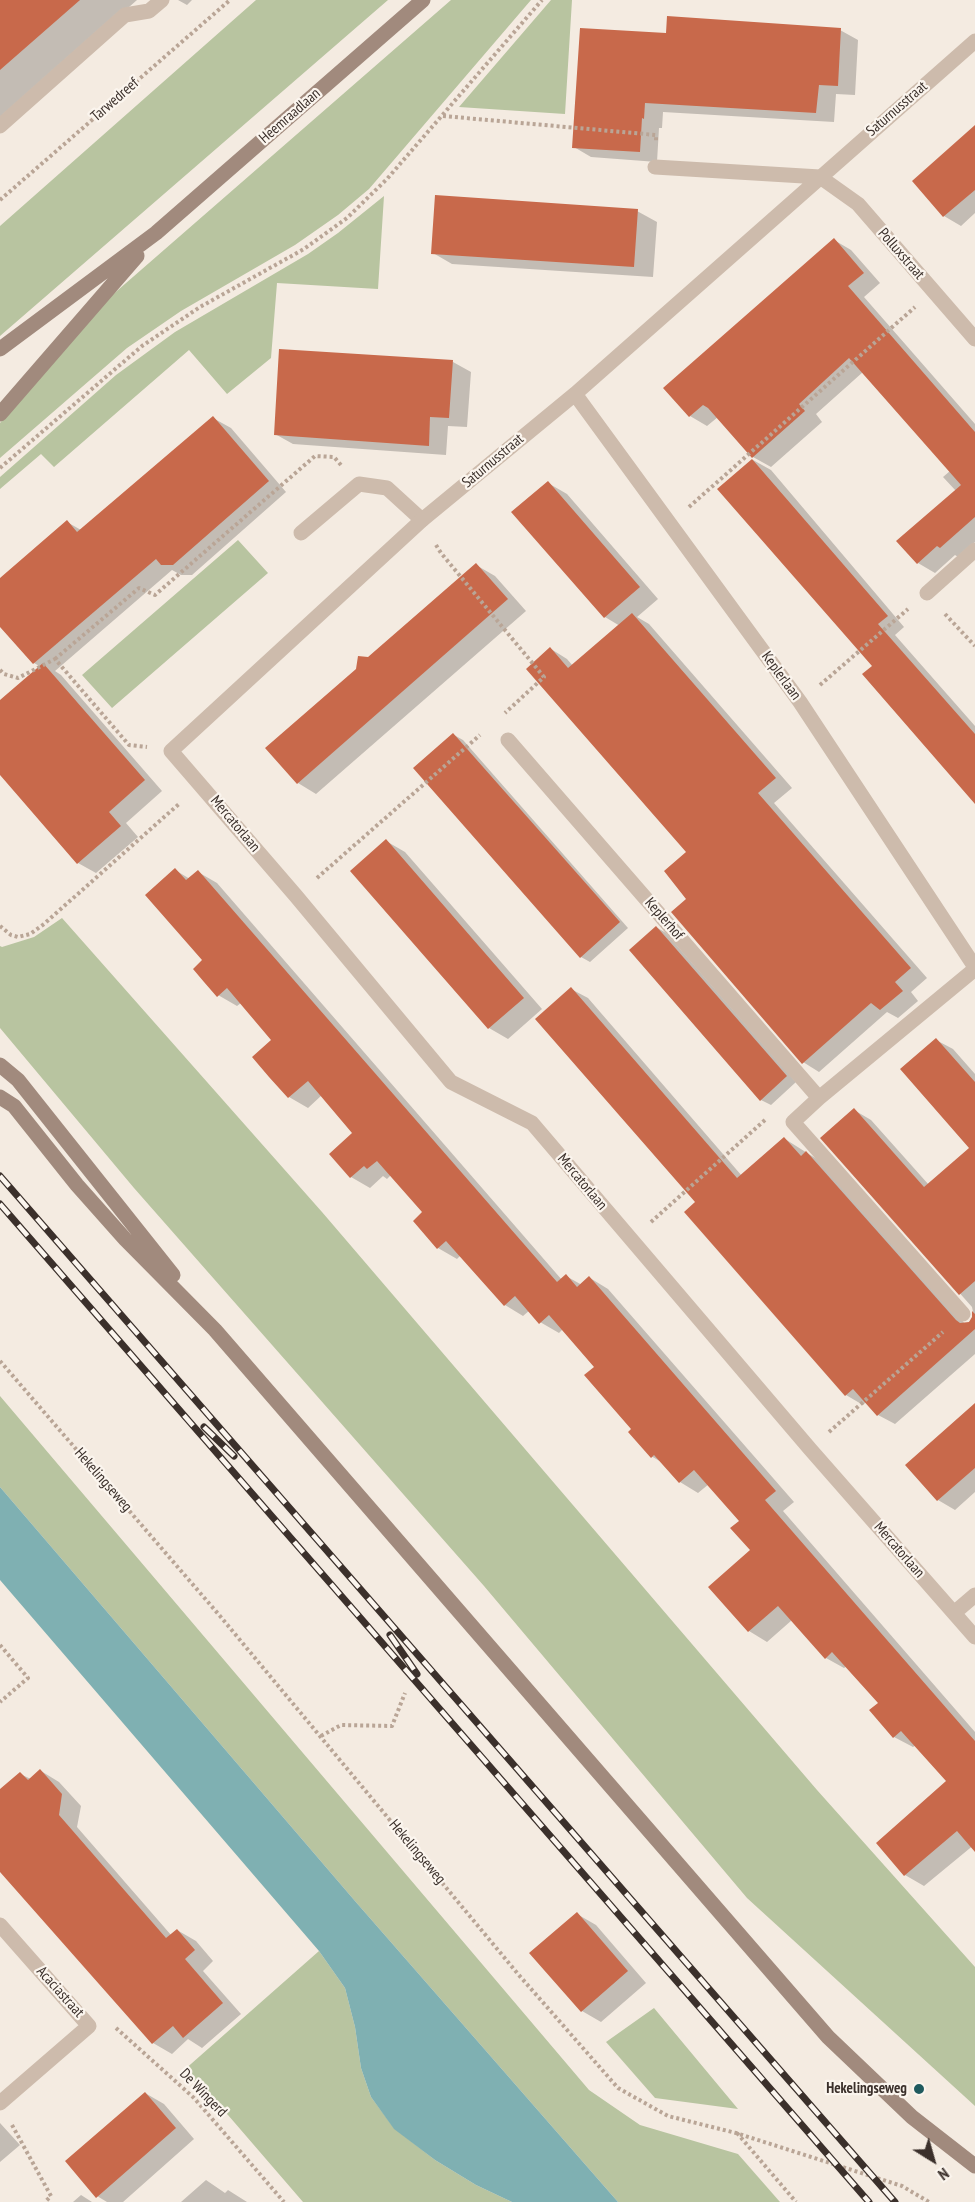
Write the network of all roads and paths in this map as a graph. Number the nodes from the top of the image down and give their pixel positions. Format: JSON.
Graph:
{"nodes":[{"id":1,"x":162,"y":0,"type":"edge"},
{"id":2,"x":230,"y":0,"type":"edge"},
{"id":3,"x":423,"y":0,"type":"edge"},
{"id":4,"x":542,"y":0,"type":"edge"},
{"id":5,"x":975,"y":41,"type":"edge"},
{"id":6,"x":442,"y":116,"type":"junction"},
{"id":7,"x":0,"y":126,"type":"edge"},
{"id":8,"x":656,"y":167,"type":"joint"},
{"id":9,"x":820,"y":177,"type":"junction"},
{"id":10,"x":0,"y":200,"type":"edge"},
{"id":11,"x":156,"y":233,"type":"junction"},
{"id":12,"x":933,"y":291,"type":"junction"},
{"id":13,"x":975,"y":339,"type":"edge"},
{"id":14,"x":0,"y":349,"type":"edge"},
{"id":15,"x":575,"y":394,"type":"junction"},
{"id":16,"x":0,"y":414,"type":"edge"},
{"id":17,"x":0,"y":468,"type":"edge"},
{"id":18,"x":359,"y":484,"type":"junction"},
{"id":19,"x":422,"y":520,"type":"junction"},
{"id":20,"x":670,"y":524,"type":"junction"},
{"id":21,"x":301,"y":533,"type":"dead end"},
{"id":22,"x":975,"y":550,"type":"edge"},
{"id":23,"x":927,"y":593,"type":"junction"},
{"id":24,"x":975,"y":646,"type":"edge"},
{"id":25,"x":55,"y":659,"type":"junction"},
{"id":26,"x":0,"y":670,"type":"edge"},
{"id":27,"x":800,"y":702,"type":"junction"},
{"id":28,"x":494,"y":723,"type":"junction"},
{"id":29,"x":508,"y":740,"type":"joint"},
{"id":30,"x":171,"y":751,"type":"junction"},
{"id":31,"x":201,"y":784,"type":"junction"},
{"id":32,"x":296,"y":896,"type":"junction"},
{"id":33,"x":0,"y":926,"type":"edge"},
{"id":34,"x":975,"y":968,"type":"edge"},
{"id":35,"x":0,"y":1065,"type":"edge"},
{"id":36,"x":0,"y":1097,"type":"edge"},
{"id":37,"x":819,"y":1098,"type":"junction"},
{"id":38,"x":793,"y":1122,"type":"junction"},
{"id":39,"x":630,"y":1240,"type":"junction"},
{"id":40,"x":963,"y":1314,"type":"joint"},
{"id":41,"x":214,"y":1330,"type":"junction"},
{"id":42,"x":0,"y":1361,"type":"edge"},
{"id":43,"x":810,"y":1449,"type":"junction"},
{"id":44,"x":975,"y":1595,"type":"edge"},
{"id":45,"x":954,"y":1613,"type":"junction"},
{"id":46,"x":975,"y":1637,"type":"edge"},
{"id":47,"x":0,"y":1645,"type":"edge"},
{"id":48,"x":405,"y":1693,"type":"dead end"},
{"id":49,"x":0,"y":1702,"type":"edge"},
{"id":50,"x":321,"y":1736,"type":"junction"},
{"id":51,"x":0,"y":1925,"type":"edge"},
{"id":52,"x":89,"y":2026,"type":"junction"},
{"id":53,"x":0,"y":2103,"type":"edge"},
{"id":54,"x":736,"y":2133,"type":"junction"},
{"id":55,"x":975,"y":2166,"type":"edge"},
{"id":56,"x":45,"y":2202,"type":"edge"},
{"id":57,"x":284,"y":2202,"type":"edge"},
{"id":58,"x":796,"y":2202,"type":"edge"},
{"id":59,"x":929,"y":2202,"type":"edge"}],
"edges":[{"from":1,"to":7,"type":"street"},
{"from":2,"to":10,"type":"path","name":"Tarwedreef"},
{"from":3,"to":11,"type":"street","name":"Heemraadlaan"},
{"from":4,"to":6,"type":"path"},
{"from":5,"to":9,"type":"street","name":"Saturnusstraat"},
{"from":6,"to":8,"type":"path"},
{"from":6,"to":17,"type":"path"},
{"from":8,"to":9,"type":"street"},
{"from":9,"to":12,"type":"street","name":"Polluxstraat"},
{"from":9,"to":15,"type":"street","name":"Saturnusstraat"},
{"from":11,"to":14,"type":"street","name":"Heemraadlaan"},
{"from":11,"to":16,"type":"street","name":"Heemraadlaan"},
{"from":12,"to":13,"type":"street","name":"Polluxstraat"},
{"from":12,"to":20,"type":"path"},
{"from":15,"to":19,"type":"street","name":"Saturnusstraat"},
{"from":15,"to":20,"type":"street","name":"Keplerlaan"},
{"from":18,"to":19,"type":"street"},
{"from":18,"to":21,"type":"street"},
{"from":18,"to":25,"type":"path"},
{"from":19,"to":28,"type":"path"},
{"from":19,"to":30,"type":"street","name":"Saturnusstraat"},
{"from":20,"to":27,"type":"street","name":"Keplerlaan"},
{"from":22,"to":23,"type":"street"},
{"from":23,"to":24,"type":"path"},
{"from":23,"to":27,"type":"path"},
{"from":25,"to":26,"type":"path"},
{"from":25,"to":30,"type":"path"},
{"from":27,"to":34,"type":"street","name":"Keplerlaan"},
{"from":28,"to":29,"type":"path"},
{"from":28,"to":32,"type":"path"},
{"from":29,"to":37,"type":"street","name":"Keplerhof"},
{"from":30,"to":31,"type":"street","name":"Mercatorlaan"},
{"from":31,"to":32,"type":"street","name":"Mercatorlaan"},
{"from":31,"to":33,"type":"path"},
{"from":32,"to":39,"type":"street","name":"Mercatorlaan"},
{"from":34,"to":37,"type":"street"},
{"from":35,"to":41,"type":"street"},
{"from":36,"to":41,"type":"street"},
{"from":37,"to":38,"type":"street"},
{"from":38,"to":39,"type":"path"},
{"from":38,"to":40,"type":"street"},
{"from":39,"to":43,"type":"street","name":"Mercatorlaan"},
{"from":40,"to":43,"type":"path"},
{"from":41,"to":55,"type":"street"},
{"from":42,"to":50,"type":"path","name":"Hekelingseweg"},
{"from":43,"to":45,"type":"street","name":"Mercatorlaan"},
{"from":44,"to":45,"type":"street"},
{"from":45,"to":46,"type":"street","name":"Mercatorlaan"},
{"from":47,"to":49,"type":"path"},
{"from":48,"to":50,"type":"path"},
{"from":50,"to":54,"type":"path","name":"Hekelingseweg"},
{"from":51,"to":52,"type":"street","name":"Acaciastraat"},
{"from":52,"to":53,"type":"street","name":"Acaciastraat"},
{"from":52,"to":57,"type":"path","name":"De Wingerd"},
{"from":53,"to":56,"type":"path"},
{"from":54,"to":58,"type":"path"},
{"from":54,"to":59,"type":"path","name":"Hekelingseweg"}]}
